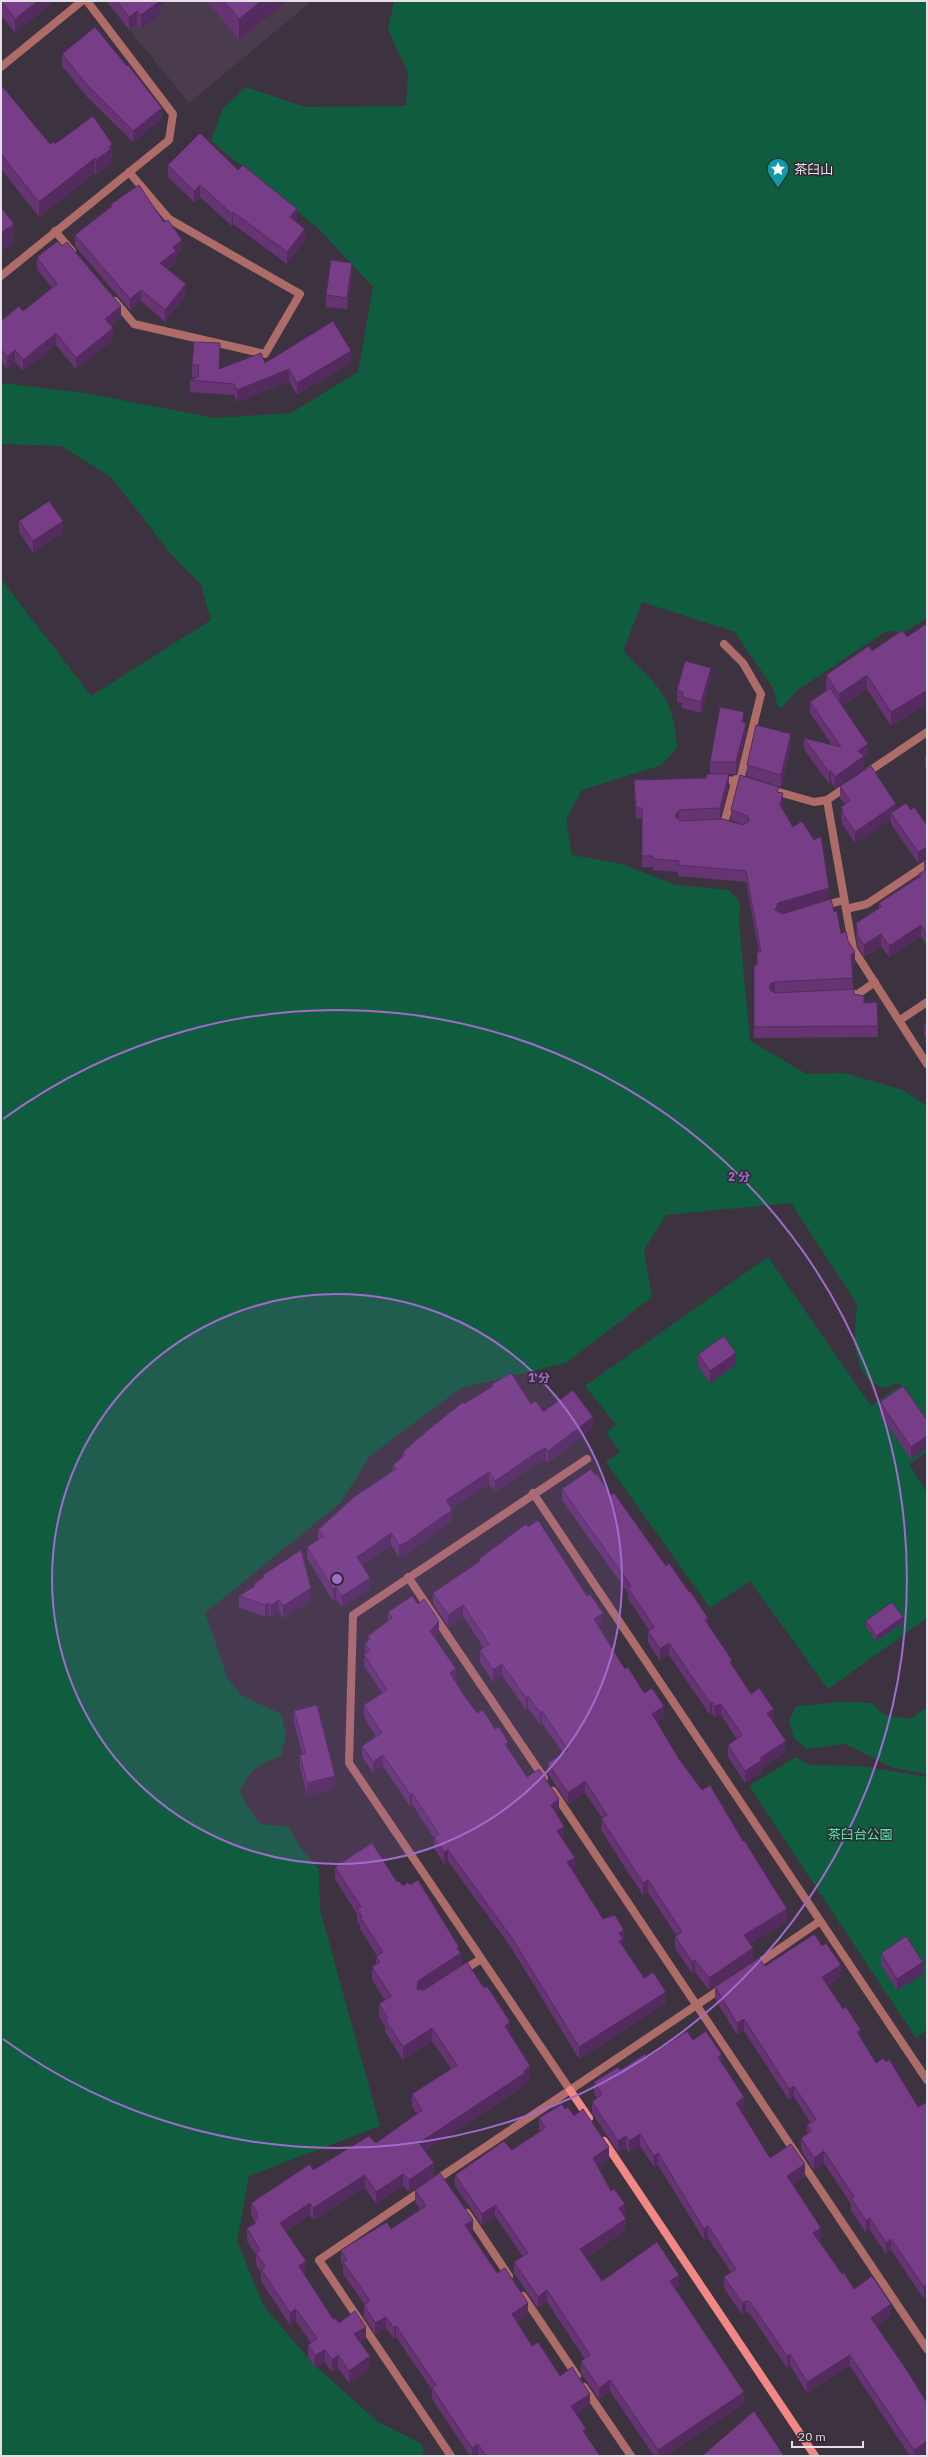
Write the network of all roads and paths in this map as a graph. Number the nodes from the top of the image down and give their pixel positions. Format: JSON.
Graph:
{"nodes":[{"id":1,"x":82,"y":1,"type":"edge"},
{"id":2,"x":86,"y":1,"type":"edge"},
{"id":3,"x":1,"y":67,"type":"edge"},
{"id":4,"x":129,"y":172,"type":"junction"},
{"id":5,"x":56,"y":230,"type":"junction"},
{"id":6,"x":80,"y":260,"type":"edge"},
{"id":7,"x":1,"y":276,"type":"edge"},
{"id":8,"x":109,"y":295,"type":"edge"},
{"id":9,"x":724,"y":644,"type":"dead end"},
{"id":10,"x":927,"y":732,"type":"edge"},
{"id":11,"x":711,"y":779,"type":"edge"},
{"id":12,"x":738,"y":780,"type":"junction"},
{"id":13,"x":827,"y":800,"type":"junction"},
{"id":14,"x":709,"y":825,"type":"edge"},
{"id":15,"x":927,"y":864,"type":"edge"},
{"id":16,"x":845,"y":904,"type":"junction"},
{"id":17,"x":814,"y":908,"type":"edge"},
{"id":18,"x":875,"y":982,"type":"junction"},
{"id":19,"x":835,"y":995,"type":"edge"},
{"id":20,"x":927,"y":1002,"type":"edge"},
{"id":21,"x":900,"y":1020,"type":"junction"},
{"id":22,"x":927,"y":1064,"type":"edge"},
{"id":23,"x":587,"y":1459,"type":"dead end"},
{"id":24,"x":534,"y":1494,"type":"junction"},
{"id":25,"x":408,"y":1578,"type":"junction"},
{"id":26,"x":820,"y":1921,"type":"junction"},
{"id":27,"x":481,"y":1959,"type":"junction"},
{"id":28,"x":743,"y":1974,"type":"edge"},
{"id":29,"x":451,"y":1978,"type":"edge"},
{"id":30,"x":730,"y":1983,"type":"edge"},
{"id":31,"x":698,"y":2005,"type":"junction"},
{"id":32,"x":927,"y":2080,"type":"edge"},
{"id":33,"x":570,"y":2090,"type":"junction"},
{"id":34,"x":592,"y":2123,"type":"edge"},
{"id":35,"x":601,"y":2136,"type":"edge"},
{"id":36,"x":464,"y":2209,"type":"edge"},
{"id":37,"x":927,"y":2349,"type":"edge"},
{"id":38,"x":451,"y":2456,"type":"edge"},
{"id":39,"x":631,"y":2456,"type":"edge"},
{"id":40,"x":815,"y":2456,"type":"edge"}],
"edges":[{"from":1,"to":3,"type":"street"},
{"from":2,"to":4,"type":"street"},
{"from":4,"to":5,"type":"street"},
{"from":4,"to":8,"type":"street"},
{"from":5,"to":6,"type":"street"},
{"from":5,"to":7,"type":"street"},
{"from":9,"to":12,"type":"street"},
{"from":10,"to":13,"type":"street"},
{"from":11,"to":12,"type":"street"},
{"from":12,"to":13,"type":"street"},
{"from":12,"to":14,"type":"street"},
{"from":13,"to":16,"type":"street"},
{"from":15,"to":16,"type":"street"},
{"from":16,"to":17,"type":"street"},
{"from":16,"to":18,"type":"street"},
{"from":18,"to":19,"type":"street"},
{"from":18,"to":21,"type":"street"},
{"from":20,"to":21,"type":"street"},
{"from":21,"to":22,"type":"street"},
{"from":23,"to":24,"type":"street"},
{"from":24,"to":25,"type":"street"},
{"from":24,"to":26,"type":"street"},
{"from":25,"to":27,"type":"street"},
{"from":25,"to":31,"type":"street"},
{"from":26,"to":28,"type":"street"},
{"from":26,"to":32,"type":"street"},
{"from":27,"to":29,"type":"street"},
{"from":27,"to":33,"type":"street"},
{"from":30,"to":31,"type":"street"},
{"from":31,"to":33,"type":"street"},
{"from":31,"to":37,"type":"street"},
{"from":33,"to":34,"type":"street"},
{"from":33,"to":38,"type":"street"},
{"from":35,"to":40,"type":"street"},
{"from":36,"to":39,"type":"street"}]}
